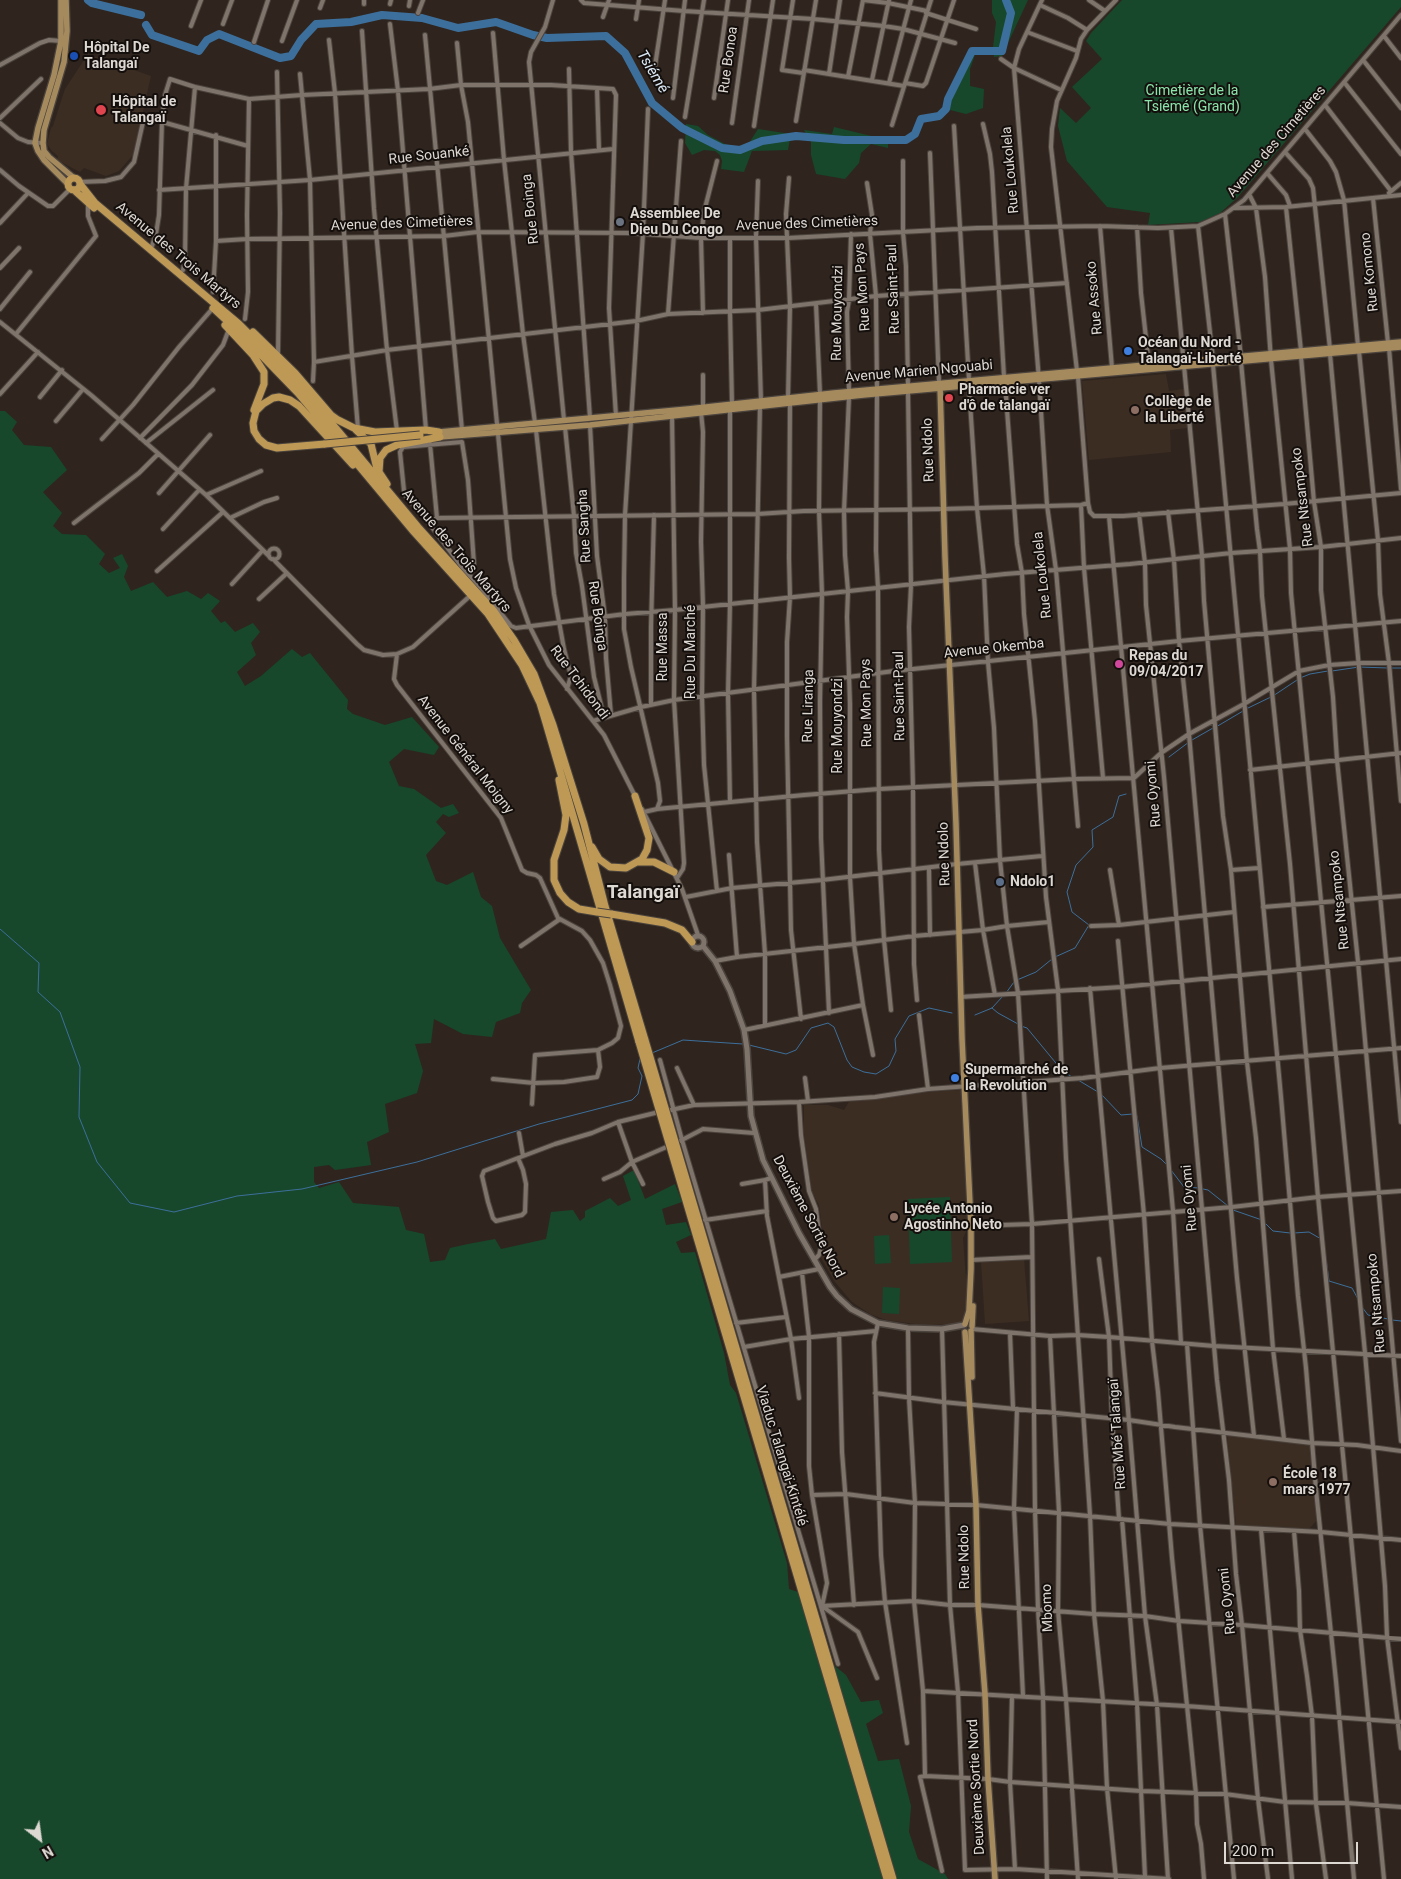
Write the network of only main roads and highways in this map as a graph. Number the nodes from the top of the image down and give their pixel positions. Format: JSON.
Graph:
{"nodes":[{"id":1,"x":61,"y":0,"type":"edge"},
{"id":2,"x":66,"y":0,"type":"edge"},
{"id":3,"x":78,"y":181,"type":"junction"},
{"id":4,"x":71,"y":188,"type":"junction"},
{"id":5,"x":90,"y":202,"type":"junction"},
{"id":6,"x":212,"y":307,"type":"junction"},
{"id":7,"x":242,"y":322,"type":"junction"},
{"id":8,"x":1401,"y":342,"type":"edge"},
{"id":9,"x":1388,"y":346,"type":"junction"},
{"id":10,"x":1401,"y":347,"type":"edge"},
{"id":11,"x":1184,"y":364,"type":"junction"},
{"id":12,"x":1078,"y":374,"type":"junction"},
{"id":13,"x":940,"y":386,"type":"junction"},
{"id":14,"x":256,"y":409,"type":"junction"},
{"id":15,"x":702,"y":410,"type":"junction"},
{"id":16,"x":631,"y":417,"type":"junction"},
{"id":17,"x":590,"y":421,"type":"junction"},
{"id":18,"x":564,"y":423,"type":"junction"},
{"id":19,"x":356,"y":429,"type":"junction"},
{"id":20,"x":498,"y":430,"type":"junction"},
{"id":21,"x":422,"y":434,"type":"junction"},
{"id":22,"x":439,"y":435,"type":"junction"},
{"id":23,"x":379,"y":472,"type":"junction"},
{"id":24,"x":390,"y":502,"type":"junction"},
{"id":25,"x":433,"y":544,"type":"junction"},
{"id":26,"x":554,"y":752,"type":"junction"},
{"id":27,"x":635,"y":796,"type":"road end"},
{"id":28,"x":584,"y":824,"type":"junction"},
{"id":29,"x":639,"y":862,"type":"junction"},
{"id":30,"x":676,"y":875,"type":"road end"},
{"id":31,"x":692,"y":942,"type":"road end"},
{"id":32,"x":642,"y":1041,"type":"junction"},
{"id":33,"x":985,"y":1694,"type":"joint"},
{"id":34,"x":887,"y":1879,"type":"edge"},
{"id":35,"x":893,"y":1879,"type":"edge"},
{"id":36,"x":995,"y":1879,"type":"edge"}],
"edges":[{"from":1,"to":4,"type":"main road","name":"Avenue des Trois Martyrs"},
{"from":2,"to":3,"type":"main road","name":"Avenue des Trois Martyrs"},
{"from":3,"to":4,"type":"highway"},
{"from":3,"to":4,"type":"highway"},
{"from":3,"to":5,"type":"highway","name":"Avenue des Trois Martyrs"},
{"from":4,"to":5,"type":"highway","name":"Avenue des Trois Martyrs"},
{"from":5,"to":6,"type":"highway","name":"Avenue des Trois Martyrs"},
{"from":5,"to":7,"type":"highway","name":"Avenue des Trois Martyrs"},
{"from":6,"to":14,"type":"highway"},
{"from":6,"to":24,"type":"highway","name":"Avenue des Trois Martyrs"},
{"from":7,"to":19,"type":"highway"},
{"from":7,"to":25,"type":"highway","name":"Avenue des Trois Martyrs"},
{"from":8,"to":9,"type":"main road","name":"Avenue Marien Ngouabi"},
{"from":9,"to":10,"type":"main road"},
{"from":9,"to":11,"type":"main road","name":"Avenue Marien Ngouabi"},
{"from":11,"to":12,"type":"main road"},
{"from":11,"to":12,"type":"main road","name":"Avenue Marien Ngouabi"},
{"from":12,"to":13,"type":"main road","name":"Avenue Marien Ngouabi"},
{"from":13,"to":15,"type":"main road","name":"Avenue Marien Ngouabi"},
{"from":13,"to":33,"type":"main road","name":"Rue Ndolo"},
{"from":14,"to":21,"type":"highway","bridge":true},
{"from":14,"to":24,"type":"highway"},
{"from":15,"to":16,"type":"main road","name":"Avenue Marien Ngouabi"},
{"from":15,"to":16,"type":"main road"},
{"from":16,"to":17,"type":"main road"},
{"from":16,"to":17,"type":"main road","name":"Avenue Marien Ngouabi"},
{"from":17,"to":18,"type":"main road","name":"Avenue Marien Ngouabi"},
{"from":18,"to":20,"type":"main road","name":"Avenue Marien Ngouabi"},
{"from":18,"to":20,"type":"main road"},
{"from":19,"to":21,"type":"highway"},
{"from":19,"to":23,"type":"highway"},
{"from":20,"to":22,"type":"main road"},
{"from":20,"to":22,"type":"main road","name":"Avenue Marien Ngouabi"},
{"from":21,"to":22,"type":"highway"},
{"from":22,"to":23,"type":"highway"},
{"from":23,"to":25,"type":"highway"},
{"from":24,"to":26,"type":"highway","name":"Avenue des Trois Martyrs"},
{"from":25,"to":28,"type":"highway","name":"Avenue des Trois Martyrs"},
{"from":26,"to":31,"type":"highway","bridge":true},
{"from":26,"to":32,"type":"highway","name":"Avenue des Trois Martyrs"},
{"from":27,"to":29,"type":"highway"},
{"from":28,"to":29,"type":"highway"},
{"from":28,"to":32,"type":"highway","name":"Avenue des Trois Martyrs"},
{"from":29,"to":30,"type":"highway"},
{"from":32,"to":34,"type":"highway","name":"Viaduc Talangaï-Kintélé","bridge":true},
{"from":32,"to":35,"type":"highway","name":"Viaduc Talangaï-Kintélé","bridge":true},
{"from":33,"to":36,"type":"main road","name":"Deuxième Sortie Nord"}]}
